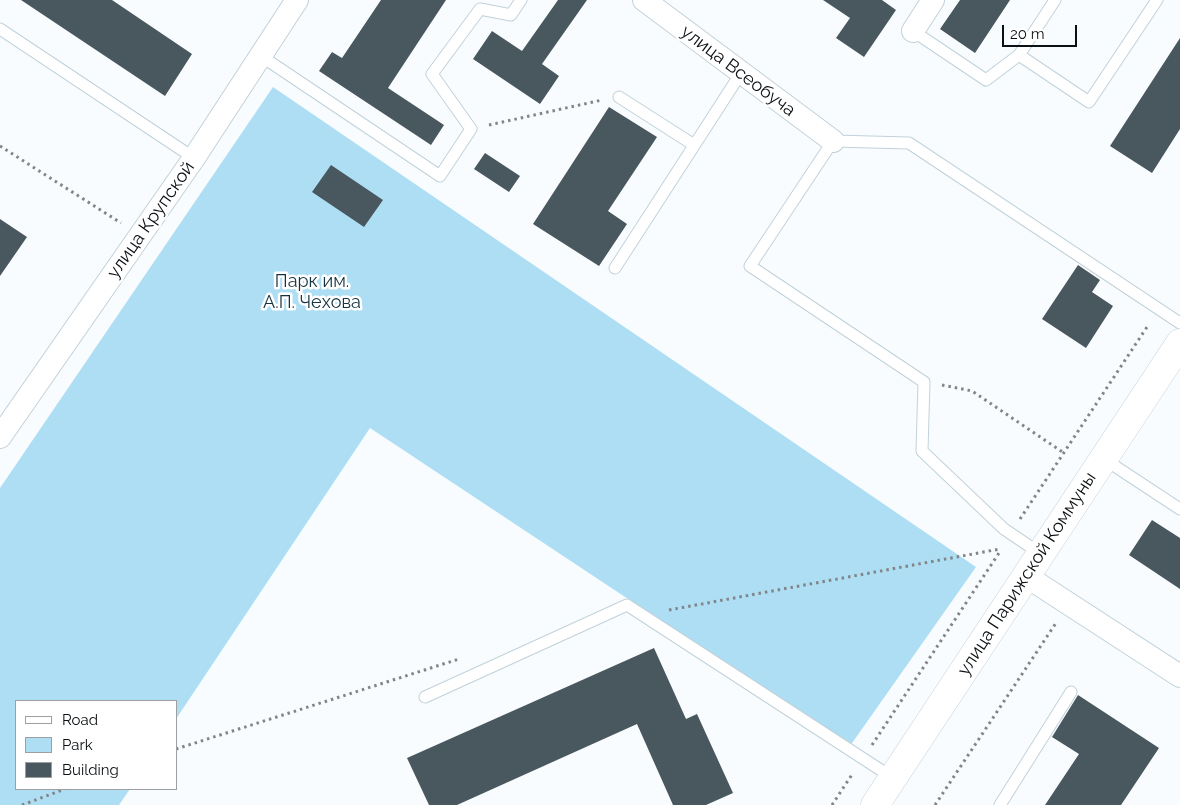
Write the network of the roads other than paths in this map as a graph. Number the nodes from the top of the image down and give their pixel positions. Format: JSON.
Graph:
{"nodes":[{"id":1,"x":297,"y":0,"type":"edge"},
{"id":2,"x":521,"y":0,"type":"edge"},
{"id":3,"x":644,"y":0,"type":"edge"},
{"id":4,"x":934,"y":0,"type":"edge"},
{"id":5,"x":1055,"y":0,"type":"edge"},
{"id":6,"x":1157,"y":0,"type":"edge"},
{"id":7,"x":0,"y":29,"type":"edge"},
{"id":8,"x":913,"y":31,"type":"joint"},
{"id":9,"x":1019,"y":55,"type":"junction"},
{"id":10,"x":261,"y":56,"type":"junction"},
{"id":11,"x":741,"y":72,"type":"junction"},
{"id":12,"x":618,"y":97,"type":"road end"},
{"id":13,"x":832,"y":141,"type":"junction"},
{"id":14,"x":694,"y":146,"type":"junction"},
{"id":15,"x":194,"y":158,"type":"junction"},
{"id":16,"x":615,"y":268,"type":"dead end"},
{"id":17,"x":1180,"y":323,"type":"edge"},
{"id":18,"x":1180,"y":343,"type":"edge"},
{"id":19,"x":0,"y":438,"type":"edge"},
{"id":20,"x":1104,"y":459,"type":"junction"},
{"id":21,"x":1180,"y":509,"type":"edge"},
{"id":22,"x":1034,"y":565,"type":"junction"},
{"id":23,"x":1180,"y":676,"type":"edge"},
{"id":24,"x":1070,"y":692,"type":"dead end"},
{"id":25,"x":425,"y":697,"type":"dead end"},
{"id":26,"x":893,"y":778,"type":"junction"},
{"id":27,"x":875,"y":805,"type":"edge"},
{"id":28,"x":1000,"y":805,"type":"edge"}],
"edges":[{"from":1,"to":10,"type":"street","name":"улица Крупской"},
{"from":2,"to":10,"type":"lane"},
{"from":3,"to":11,"type":"street","name":"улица Всеобуча"},
{"from":4,"to":8,"type":"street"},
{"from":5,"to":9,"type":"lane"},
{"from":6,"to":9,"type":"lane"},
{"from":7,"to":15,"type":"lane"},
{"from":8,"to":9,"type":"lane"},
{"from":10,"to":15,"type":"street","name":"улица Крупской"},
{"from":11,"to":13,"type":"street","name":"улица Всеобуча"},
{"from":11,"to":14,"type":"lane"},
{"from":12,"to":14,"type":"lane"},
{"from":13,"to":17,"type":"lane"},
{"from":13,"to":22,"type":"lane"},
{"from":14,"to":16,"type":"lane"},
{"from":15,"to":19,"type":"street","name":"улица Крупской"},
{"from":18,"to":20,"type":"main road","name":"улица Парижской Коммуны"},
{"from":20,"to":21,"type":"lane"},
{"from":20,"to":22,"type":"main road","name":"улица Парижской Коммуны"},
{"from":22,"to":23,"type":"street"},
{"from":22,"to":26,"type":"main road","name":"улица Парижской Коммуны"},
{"from":24,"to":28,"type":"lane"},
{"from":25,"to":26,"type":"lane"},
{"from":26,"to":27,"type":"main road","name":"улица Парижской Коммуны"}]}
